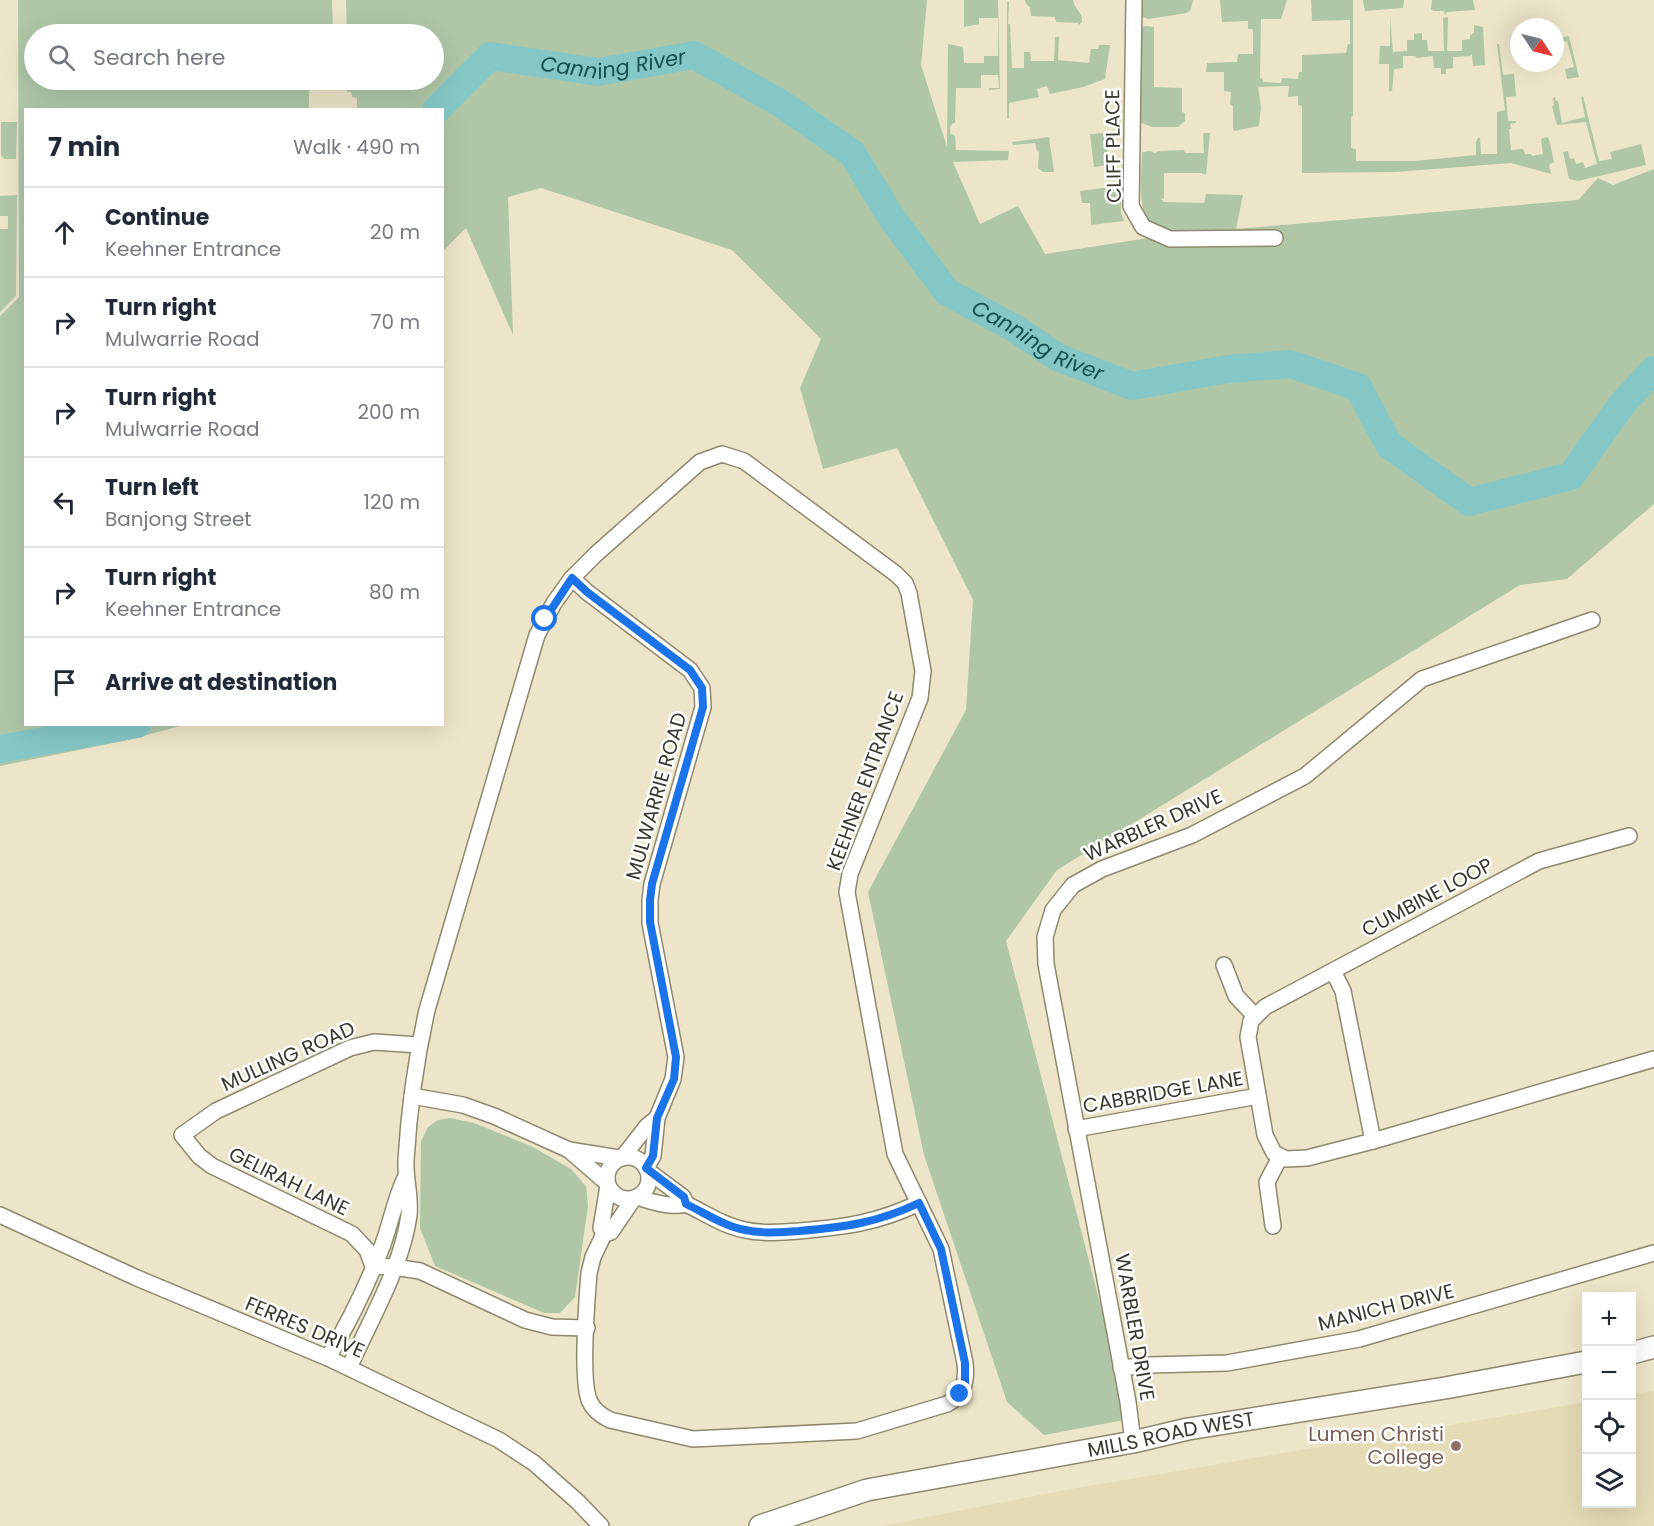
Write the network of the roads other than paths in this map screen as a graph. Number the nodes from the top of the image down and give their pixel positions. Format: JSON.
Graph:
{"nodes":[{"id":1,"x":1134,"y":0,"type":"edge"},
{"id":2,"x":1275,"y":238,"type":"dead end"},
{"id":3,"x":572,"y":578,"type":"junction"},
{"id":4,"x":1592,"y":620,"type":"dead end"},
{"id":5,"x":1629,"y":836,"type":"dead end"},
{"id":6,"x":1224,"y":965,"type":"dead end"},
{"id":7,"x":1333,"y":971,"type":"junction"},
{"id":8,"x":1255,"y":1016,"type":"junction"},
{"id":9,"x":419,"y":1045,"type":"junction"},
{"id":10,"x":1654,"y":1059,"type":"edge"},
{"id":11,"x":412,"y":1096,"type":"junction"},
{"id":12,"x":1258,"y":1096,"type":"junction"},
{"id":13,"x":657,"y":1118,"type":"junction"},
{"id":14,"x":1076,"y":1129,"type":"junction"},
{"id":15,"x":182,"y":1135,"type":"joint"},
{"id":16,"x":1373,"y":1141,"type":"junction"},
{"id":17,"x":569,"y":1150,"type":"junction"},
{"id":18,"x":1280,"y":1157,"type":"junction"},
{"id":19,"x":620,"y":1158,"type":"junction"},
{"id":20,"x":647,"y":1169,"type":"junction"},
{"id":21,"x":405,"y":1178,"type":"junction"},
{"id":22,"x":608,"y":1184,"type":"junction"},
{"id":23,"x":636,"y":1197,"type":"junction"},
{"id":24,"x":919,"y":1203,"type":"junction"},
{"id":25,"x":686,"y":1204,"type":"junction"},
{"id":26,"x":0,"y":1215,"type":"edge"},
{"id":27,"x":1274,"y":1226,"type":"dead end"},
{"id":28,"x":604,"y":1234,"type":"junction"},
{"id":29,"x":1654,"y":1253,"type":"edge"},
{"id":30,"x":374,"y":1266,"type":"junction"},
{"id":31,"x":394,"y":1267,"type":"junction"},
{"id":32,"x":586,"y":1328,"type":"junction"},
{"id":33,"x":1654,"y":1347,"type":"edge"},
{"id":34,"x":1636,"y":1352,"type":"edge"},
{"id":35,"x":328,"y":1358,"type":"junction"},
{"id":36,"x":1582,"y":1363,"type":"edge"},
{"id":37,"x":349,"y":1368,"type":"junction"},
{"id":38,"x":1121,"y":1368,"type":"junction"},
{"id":39,"x":1133,"y":1442,"type":"junction"},
{"id":40,"x":578,"y":1502,"type":"junction"},
{"id":41,"x":587,"y":1526,"type":"edge"},
{"id":42,"x":601,"y":1526,"type":"edge"},
{"id":43,"x":760,"y":1526,"type":"edge"}],
"edges":[{"from":1,"to":2,"type":"street","name":"CLIFF PLACE"},
{"from":3,"to":9,"type":"street","name":"KEEHNER ENTRANCE"},
{"from":3,"to":13,"type":"street","name":"MULWARRIE ROAD"},
{"from":3,"to":24,"type":"street","name":"KEEHNER ENTRANCE"},
{"from":4,"to":14,"type":"street","name":"WARBLER DRIVE"},
{"from":5,"to":7,"type":"street","name":"CUMBINE LOOP"},
{"from":6,"to":8,"type":"street"},
{"from":7,"to":8,"type":"street","name":"CUMBINE LOOP"},
{"from":7,"to":16,"type":"street"},
{"from":8,"to":12,"type":"street"},
{"from":9,"to":11,"type":"street","name":"KEEHNER ENTRANCE"},
{"from":9,"to":15,"type":"street","name":"MULLING ROAD"},
{"from":10,"to":16,"type":"street"},
{"from":11,"to":17,"type":"street"},
{"from":11,"to":21,"type":"street","name":"KEEHNER ENTRANCE"},
{"from":12,"to":14,"type":"street","name":"CABBRIDGE LANE"},
{"from":12,"to":18,"type":"street"},
{"from":13,"to":19,"type":"street","name":"MULWARRIE ROAD"},
{"from":13,"to":20,"type":"street","name":"MULWARRIE ROAD"},
{"from":14,"to":38,"type":"street","name":"WARBLER DRIVE"},
{"from":15,"to":30,"type":"street","name":"GELIRAH LANE"},
{"from":16,"to":18,"type":"street"},
{"from":17,"to":19,"type":"street"},
{"from":17,"to":22,"type":"street"},
{"from":18,"to":27,"type":"street"},
{"from":19,"to":20,"type":"street"},
{"from":19,"to":22,"type":"street"},
{"from":20,"to":23,"type":"street"},
{"from":20,"to":25,"type":"street"},
{"from":21,"to":30,"type":"street","name":"KEEHNER ENTRANCE"},
{"from":21,"to":31,"type":"street","name":"KEEHNER ENTRANCE"},
{"from":22,"to":23,"type":"street"},
{"from":22,"to":28,"type":"street","name":"KEEHNER ENTRANCE"},
{"from":23,"to":25,"type":"street"},
{"from":23,"to":28,"type":"street","name":"KEEHNER ENTRANCE"},
{"from":24,"to":25,"type":"street"},
{"from":24,"to":32,"type":"street","name":"KEEHNER ENTRANCE"},
{"from":26,"to":35,"type":"street","name":"FERRES DRIVE"},
{"from":28,"to":32,"type":"street","name":"KEEHNER ENTRANCE"},
{"from":29,"to":38,"type":"street","name":"MANICH DRIVE"},
{"from":30,"to":31,"type":"street"},
{"from":30,"to":35,"type":"street","name":"KEEHNER ENTRANCE"},
{"from":31,"to":32,"type":"street"},
{"from":31,"to":37,"type":"street","name":"KEEHNER ENTRANCE"},
{"from":33,"to":34,"type":"main road"},
{"from":35,"to":37,"type":"street","name":"FERRES DRIVE"},
{"from":36,"to":39,"type":"main road","name":"MILLS ROAD WEST"},
{"from":37,"to":40,"type":"street","name":"FERRES DRIVE"},
{"from":38,"to":39,"type":"street","name":"WARBLER DRIVE"},
{"from":39,"to":43,"type":"main road","name":"MILLS ROAD WEST"},
{"from":40,"to":41,"type":"street","name":"FERRES DRIVE"},
{"from":40,"to":42,"type":"street","name":"FERRES DRIVE"}]}
